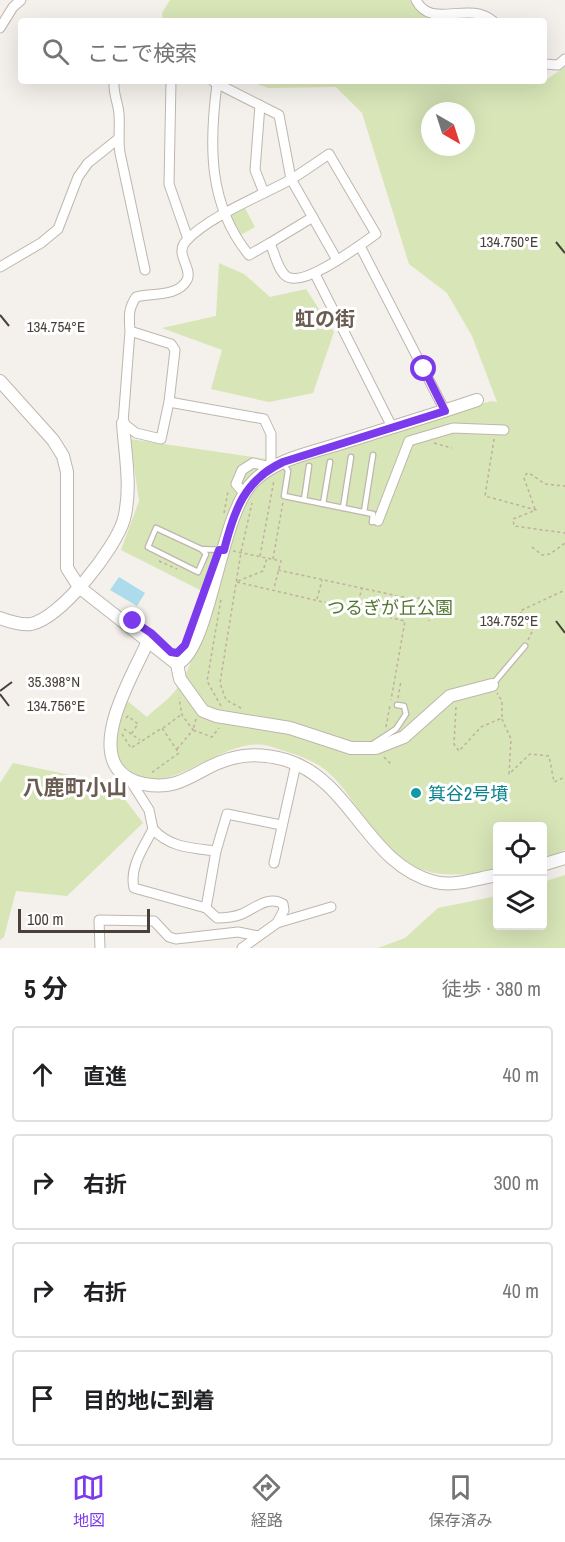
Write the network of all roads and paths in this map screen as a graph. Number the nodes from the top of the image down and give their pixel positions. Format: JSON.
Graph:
{"nodes":[{"id":1,"x":21,"y":0,"type":"edge"},
{"id":2,"x":416,"y":0,"type":"edge"},
{"id":3,"x":489,"y":18,"type":"edge"},
{"id":4,"x":0,"y":28,"type":"edge"},
{"id":5,"x":565,"y":59,"type":"edge"},
{"id":6,"x":547,"y":64,"type":"edge"},
{"id":7,"x":114,"y":84,"type":"edge"},
{"id":8,"x":171,"y":84,"type":"edge"},
{"id":9,"x":214,"y":84,"type":"edge"},
{"id":10,"x":218,"y":84,"type":"edge"},
{"id":11,"x":260,"y":105,"type":"junction"},
{"id":12,"x":118,"y":139,"type":"junction"},
{"id":13,"x":291,"y":179,"type":"junction"},
{"id":14,"x":264,"y":193,"type":"junction"},
{"id":15,"x":224,"y":215,"type":"junction"},
{"id":16,"x":313,"y":217,"type":"junction"},
{"id":17,"x":188,"y":239,"type":"junction"},
{"id":18,"x":270,"y":243,"type":"junction"},
{"id":19,"x":360,"y":246,"type":"junction"},
{"id":20,"x":337,"y":260,"type":"junction"},
{"id":21,"x":0,"y":267,"type":"edge"},
{"id":22,"x":145,"y":270,"type":"dead end"},
{"id":23,"x":315,"y":274,"type":"junction"},
{"id":24,"x":130,"y":331,"type":"junction"},
{"id":25,"x":0,"y":381,"type":"edge"},
{"id":26,"x":477,"y":400,"type":"dead end"},
{"id":27,"x":169,"y":402,"type":"junction"},
{"id":28,"x":445,"y":411,"type":"junction"},
{"id":29,"x":123,"y":423,"type":"junction"},
{"id":30,"x":392,"y":427,"type":"junction"},
{"id":31,"x":500,"y":430,"type":"joint"},
{"id":32,"x":373,"y":455,"type":"dead end"},
{"id":33,"x":351,"y":457,"type":"dead end"},
{"id":34,"x":330,"y":462,"type":"dead end"},
{"id":35,"x":277,"y":465,"type":"junction"},
{"id":36,"x":309,"y":466,"type":"dead end"},
{"id":37,"x":565,"y":486,"type":"edge"},
{"id":38,"x":284,"y":496,"type":"junction"},
{"id":39,"x":248,"y":497,"type":"junction"},
{"id":40,"x":304,"y":500,"type":"junction"},
{"id":41,"x":323,"y":504,"type":"junction"},
{"id":42,"x":343,"y":508,"type":"junction"},
{"id":43,"x":536,"y":510,"type":"junction"},
{"id":44,"x":364,"y":512,"type":"junction"},
{"id":45,"x":378,"y":522,"type":"joint"},
{"id":46,"x":565,"y":533,"type":"edge"},
{"id":47,"x":565,"y":543,"type":"edge"},
{"id":48,"x":532,"y":547,"type":"dead end"},
{"id":49,"x":201,"y":549,"type":"junction"},
{"id":50,"x":224,"y":550,"type":"junction"},
{"id":51,"x":241,"y":552,"type":"junction"},
{"id":52,"x":260,"y":556,"type":"junction"},
{"id":53,"x":267,"y":558,"type":"junction"},
{"id":54,"x":273,"y":559,"type":"junction"},
{"id":55,"x":278,"y":570,"type":"junction"},
{"id":56,"x":322,"y":580,"type":"junction"},
{"id":57,"x":236,"y":582,"type":"junction"},
{"id":58,"x":79,"y":587,"type":"junction"},
{"id":59,"x":362,"y":588,"type":"junction"},
{"id":60,"x":273,"y":589,"type":"junction"},
{"id":61,"x":565,"y":590,"type":"edge"},
{"id":62,"x":222,"y":592,"type":"dead end"},
{"id":63,"x":317,"y":600,"type":"junction"},
{"id":64,"x":356,"y":609,"type":"junction"},
{"id":65,"x":0,"y":618,"type":"edge"},
{"id":66,"x":429,"y":621,"type":"dead end"},
{"id":67,"x":148,"y":641,"type":"junction"},
{"id":68,"x":525,"y":646,"type":"joint"},
{"id":69,"x":177,"y":664,"type":"junction"},
{"id":70,"x":401,"y":681,"type":"dead end"},
{"id":71,"x":183,"y":684,"type":"junction"},
{"id":72,"x":492,"y":685,"type":"junction"},
{"id":73,"x":457,"y":694,"type":"junction"},
{"id":74,"x":397,"y":705,"type":"joint"},
{"id":75,"x":247,"y":712,"type":"dead end"},
{"id":76,"x":182,"y":715,"type":"junction"},
{"id":77,"x":228,"y":718,"type":"junction"},
{"id":78,"x":501,"y":718,"type":"junction"},
{"id":79,"x":118,"y":724,"type":"junction"},
{"id":80,"x":162,"y":728,"type":"junction"},
{"id":81,"x":193,"y":730,"type":"junction"},
{"id":82,"x":131,"y":734,"type":"junction"},
{"id":83,"x":385,"y":736,"type":"junction"},
{"id":84,"x":141,"y":741,"type":"junction"},
{"id":85,"x":368,"y":748,"type":"junction"},
{"id":86,"x":176,"y":750,"type":"junction"},
{"id":87,"x":296,"y":764,"type":"junction"},
{"id":88,"x":150,"y":774,"type":"dead end"},
{"id":89,"x":565,"y":777,"type":"edge"},
{"id":90,"x":130,"y":780,"type":"junction"},
{"id":91,"x":281,"y":825,"type":"junction"},
{"id":92,"x":153,"y":829,"type":"junction"},
{"id":93,"x":216,"y":850,"type":"junction"},
{"id":94,"x":565,"y":858,"type":"edge"},
{"id":95,"x":274,"y":862,"type":"dead end"},
{"id":96,"x":547,"y":864,"type":"edge"},
{"id":97,"x":493,"y":876,"type":"edge"},
{"id":98,"x":331,"y":907,"type":"dead end"},
{"id":99,"x":206,"y":908,"type":"junction"},
{"id":100,"x":277,"y":923,"type":"junction"},
{"id":101,"x":258,"y":936,"type":"junction"},
{"id":102,"x":100,"y":948,"type":"edge"},
{"id":103,"x":242,"y":948,"type":"edge"}],
"edges":[{"from":1,"to":4,"type":"street"},
{"from":2,"to":3,"type":"street"},
{"from":5,"to":6,"type":"street"},
{"from":7,"to":12,"type":"street"},
{"from":8,"to":17,"type":"street"},
{"from":9,"to":15,"type":"street"},
{"from":10,"to":11,"type":"street"},
{"from":11,"to":13,"type":"street"},
{"from":11,"to":14,"type":"street"},
{"from":12,"to":21,"type":"street"},
{"from":12,"to":22,"type":"street"},
{"from":13,"to":14,"type":"street"},
{"from":13,"to":16,"type":"street"},
{"from":13,"to":19,"type":"street"},
{"from":14,"to":15,"type":"street"},
{"from":15,"to":17,"type":"street"},
{"from":15,"to":18,"type":"street"},
{"from":16,"to":18,"type":"street"},
{"from":16,"to":20,"type":"street"},
{"from":17,"to":24,"type":"street"},
{"from":18,"to":23,"type":"street"},
{"from":19,"to":20,"type":"street"},
{"from":19,"to":28,"type":"street"},
{"from":20,"to":23,"type":"street"},
{"from":23,"to":30,"type":"street"},
{"from":24,"to":27,"type":"street"},
{"from":24,"to":29,"type":"street"},
{"from":25,"to":58,"type":"street"},
{"from":26,"to":28,"type":"street"},
{"from":27,"to":29,"type":"street"},
{"from":27,"to":35,"type":"street"},
{"from":28,"to":30,"type":"street"},
{"from":29,"to":58,"type":"street"},
{"from":30,"to":35,"type":"street"},
{"from":31,"to":43,"type":"path"},
{"from":31,"to":45,"type":"street"},
{"from":32,"to":44,"type":"lane"},
{"from":33,"to":42,"type":"lane"},
{"from":34,"to":41,"type":"lane"},
{"from":35,"to":38,"type":"lane"},
{"from":35,"to":39,"type":"street"},
{"from":35,"to":52,"type":"path"},
{"from":36,"to":40,"type":"lane"},
{"from":37,"to":43,"type":"path"},
{"from":38,"to":40,"type":"lane"},
{"from":38,"to":54,"type":"path"},
{"from":39,"to":50,"type":"street"},
{"from":39,"to":51,"type":"path"},
{"from":40,"to":41,"type":"lane"},
{"from":41,"to":42,"type":"lane"},
{"from":42,"to":44,"type":"lane"},
{"from":43,"to":46,"type":"path"},
{"from":44,"to":45,"type":"lane"},
{"from":47,"to":48,"type":"path"},
{"from":49,"to":49,"type":"lane"},
{"from":49,"to":50,"type":"lane"},
{"from":50,"to":51,"type":"path"},
{"from":50,"to":69,"type":"street"},
{"from":51,"to":52,"type":"path"},
{"from":51,"to":57,"type":"path"},
{"from":52,"to":53,"type":"path"},
{"from":53,"to":54,"type":"path"},
{"from":53,"to":57,"type":"path"},
{"from":54,"to":55,"type":"path"},
{"from":55,"to":56,"type":"path"},
{"from":55,"to":60,"type":"path"},
{"from":56,"to":59,"type":"path"},
{"from":56,"to":63,"type":"path"},
{"from":57,"to":60,"type":"path"},
{"from":57,"to":75,"type":"path"},
{"from":58,"to":65,"type":"street"},
{"from":58,"to":67,"type":"street"},
{"from":59,"to":64,"type":"path"},
{"from":59,"to":66,"type":"path"},
{"from":60,"to":63,"type":"path"},
{"from":61,"to":68,"type":"path"},
{"from":62,"to":77,"type":"path"},
{"from":63,"to":64,"type":"path"},
{"from":64,"to":83,"type":"path"},
{"from":67,"to":69,"type":"street"},
{"from":67,"to":79,"type":"street"},
{"from":68,"to":72,"type":"lane"},
{"from":69,"to":71,"type":"street"},
{"from":70,"to":74,"type":"path"},
{"from":71,"to":76,"type":"path"},
{"from":71,"to":77,"type":"street"},
{"from":72,"to":73,"type":"street"},
{"from":72,"to":78,"type":"path"},
{"from":73,"to":78,"type":"path"},
{"from":73,"to":85,"type":"street"},
{"from":74,"to":83,"type":"lane"},
{"from":76,"to":80,"type":"path"},
{"from":76,"to":81,"type":"path"},
{"from":77,"to":81,"type":"path"},
{"from":77,"to":85,"type":"street"},
{"from":78,"to":89,"type":"path"},
{"from":79,"to":82,"type":"path"},
{"from":79,"to":82,"type":"path"},
{"from":79,"to":84,"type":"path"},
{"from":79,"to":90,"type":"street"},
{"from":80,"to":84,"type":"path"},
{"from":80,"to":86,"type":"path"},
{"from":81,"to":86,"type":"path"},
{"from":82,"to":84,"type":"path"},
{"from":83,"to":85,"type":"lane"},
{"from":86,"to":88,"type":"path"},
{"from":87,"to":90,"type":"street"},
{"from":87,"to":91,"type":"street"},
{"from":87,"to":97,"type":"street"},
{"from":90,"to":92,"type":"street"},
{"from":91,"to":93,"type":"street"},
{"from":91,"to":95,"type":"street"},
{"from":92,"to":93,"type":"street"},
{"from":92,"to":99,"type":"street"},
{"from":93,"to":99,"type":"street"},
{"from":94,"to":96,"type":"street"},
{"from":98,"to":100,"type":"street"},
{"from":99,"to":100,"type":"street"},
{"from":100,"to":101,"type":"street"},
{"from":101,"to":102,"type":"street"},
{"from":101,"to":103,"type":"street"}]}
